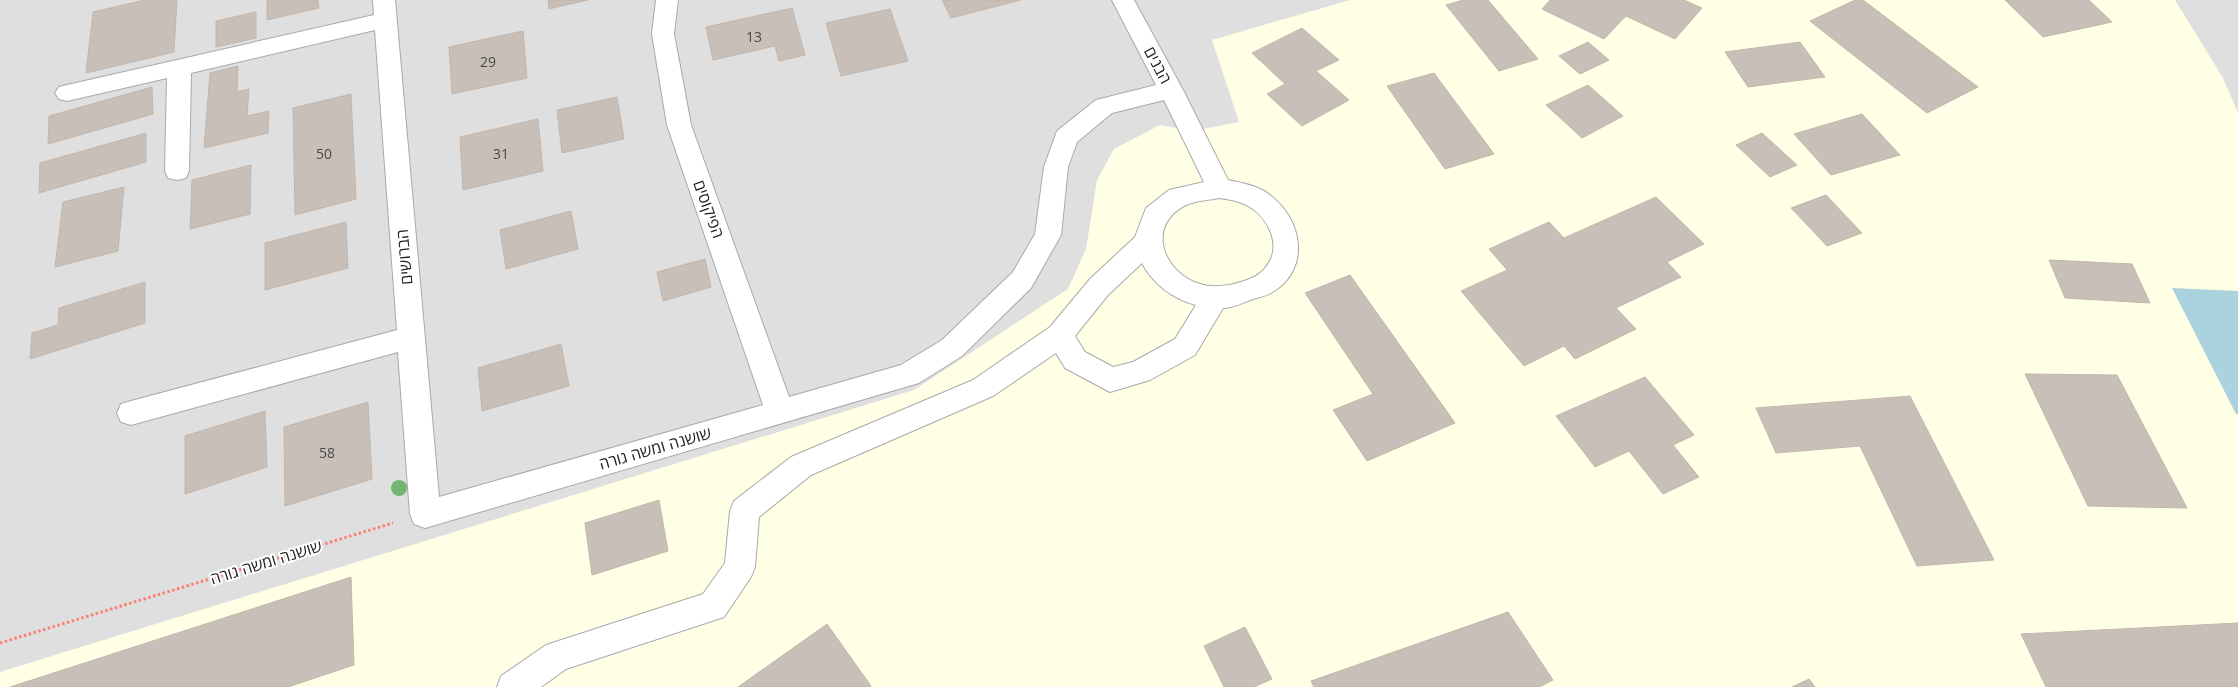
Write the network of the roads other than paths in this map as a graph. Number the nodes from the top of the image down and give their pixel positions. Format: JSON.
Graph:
{"nodes":[{"id":1,"x":666,"y":0,"type":"edge"},
{"id":2,"x":1123,"y":0,"type":"edge"},
{"id":3,"x":385,"y":10,"type":"edge"},
{"id":4,"x":179,"y":67,"type":"junction"},
{"id":5,"x":1171,"y":90,"type":"junction"},
{"id":6,"x":66,"y":93,"type":"dead end"},
{"id":7,"x":177,"y":172,"type":"dead end"},
{"id":8,"x":1219,"y":188,"type":"junction"},
{"id":9,"x":1147,"y":242,"type":"junction"},
{"id":10,"x":1216,"y":297,"type":"junction"},
{"id":11,"x":1060,"y":335,"type":"junction"},
{"id":12,"x":411,"y":337,"type":"junction"},
{"id":13,"x":780,"y":413,"type":"junction"},
{"id":14,"x":131,"y":414,"type":"dead end"},
{"id":15,"x":425,"y":514,"type":"joint"},
{"id":16,"x":513,"y":687,"type":"edge"}],
"edges":[{"from":1,"to":13,"type":"street","name":"הפיקוסים"},
{"from":2,"to":5,"type":"street","name":"הבנים"},
{"from":3,"to":4,"type":"street"},
{"from":3,"to":12,"type":"street","name":"הברושים"},
{"from":4,"to":6,"type":"street"},
{"from":4,"to":7,"type":"street"},
{"from":5,"to":8,"type":"street","name":"הבנים"},
{"from":5,"to":13,"type":"street","name":"שושנה ומשה גורה"},
{"from":8,"to":9,"type":"street"},
{"from":8,"to":10,"type":"street"},
{"from":9,"to":10,"type":"street"},
{"from":9,"to":11,"type":"street"},
{"from":10,"to":11,"type":"street"},
{"from":11,"to":16,"type":"street"},
{"from":12,"to":14,"type":"street"},
{"from":12,"to":15,"type":"street","name":"הברושים"},
{"from":13,"to":15,"type":"street","name":"שושנה ומשה גורה"}]}
